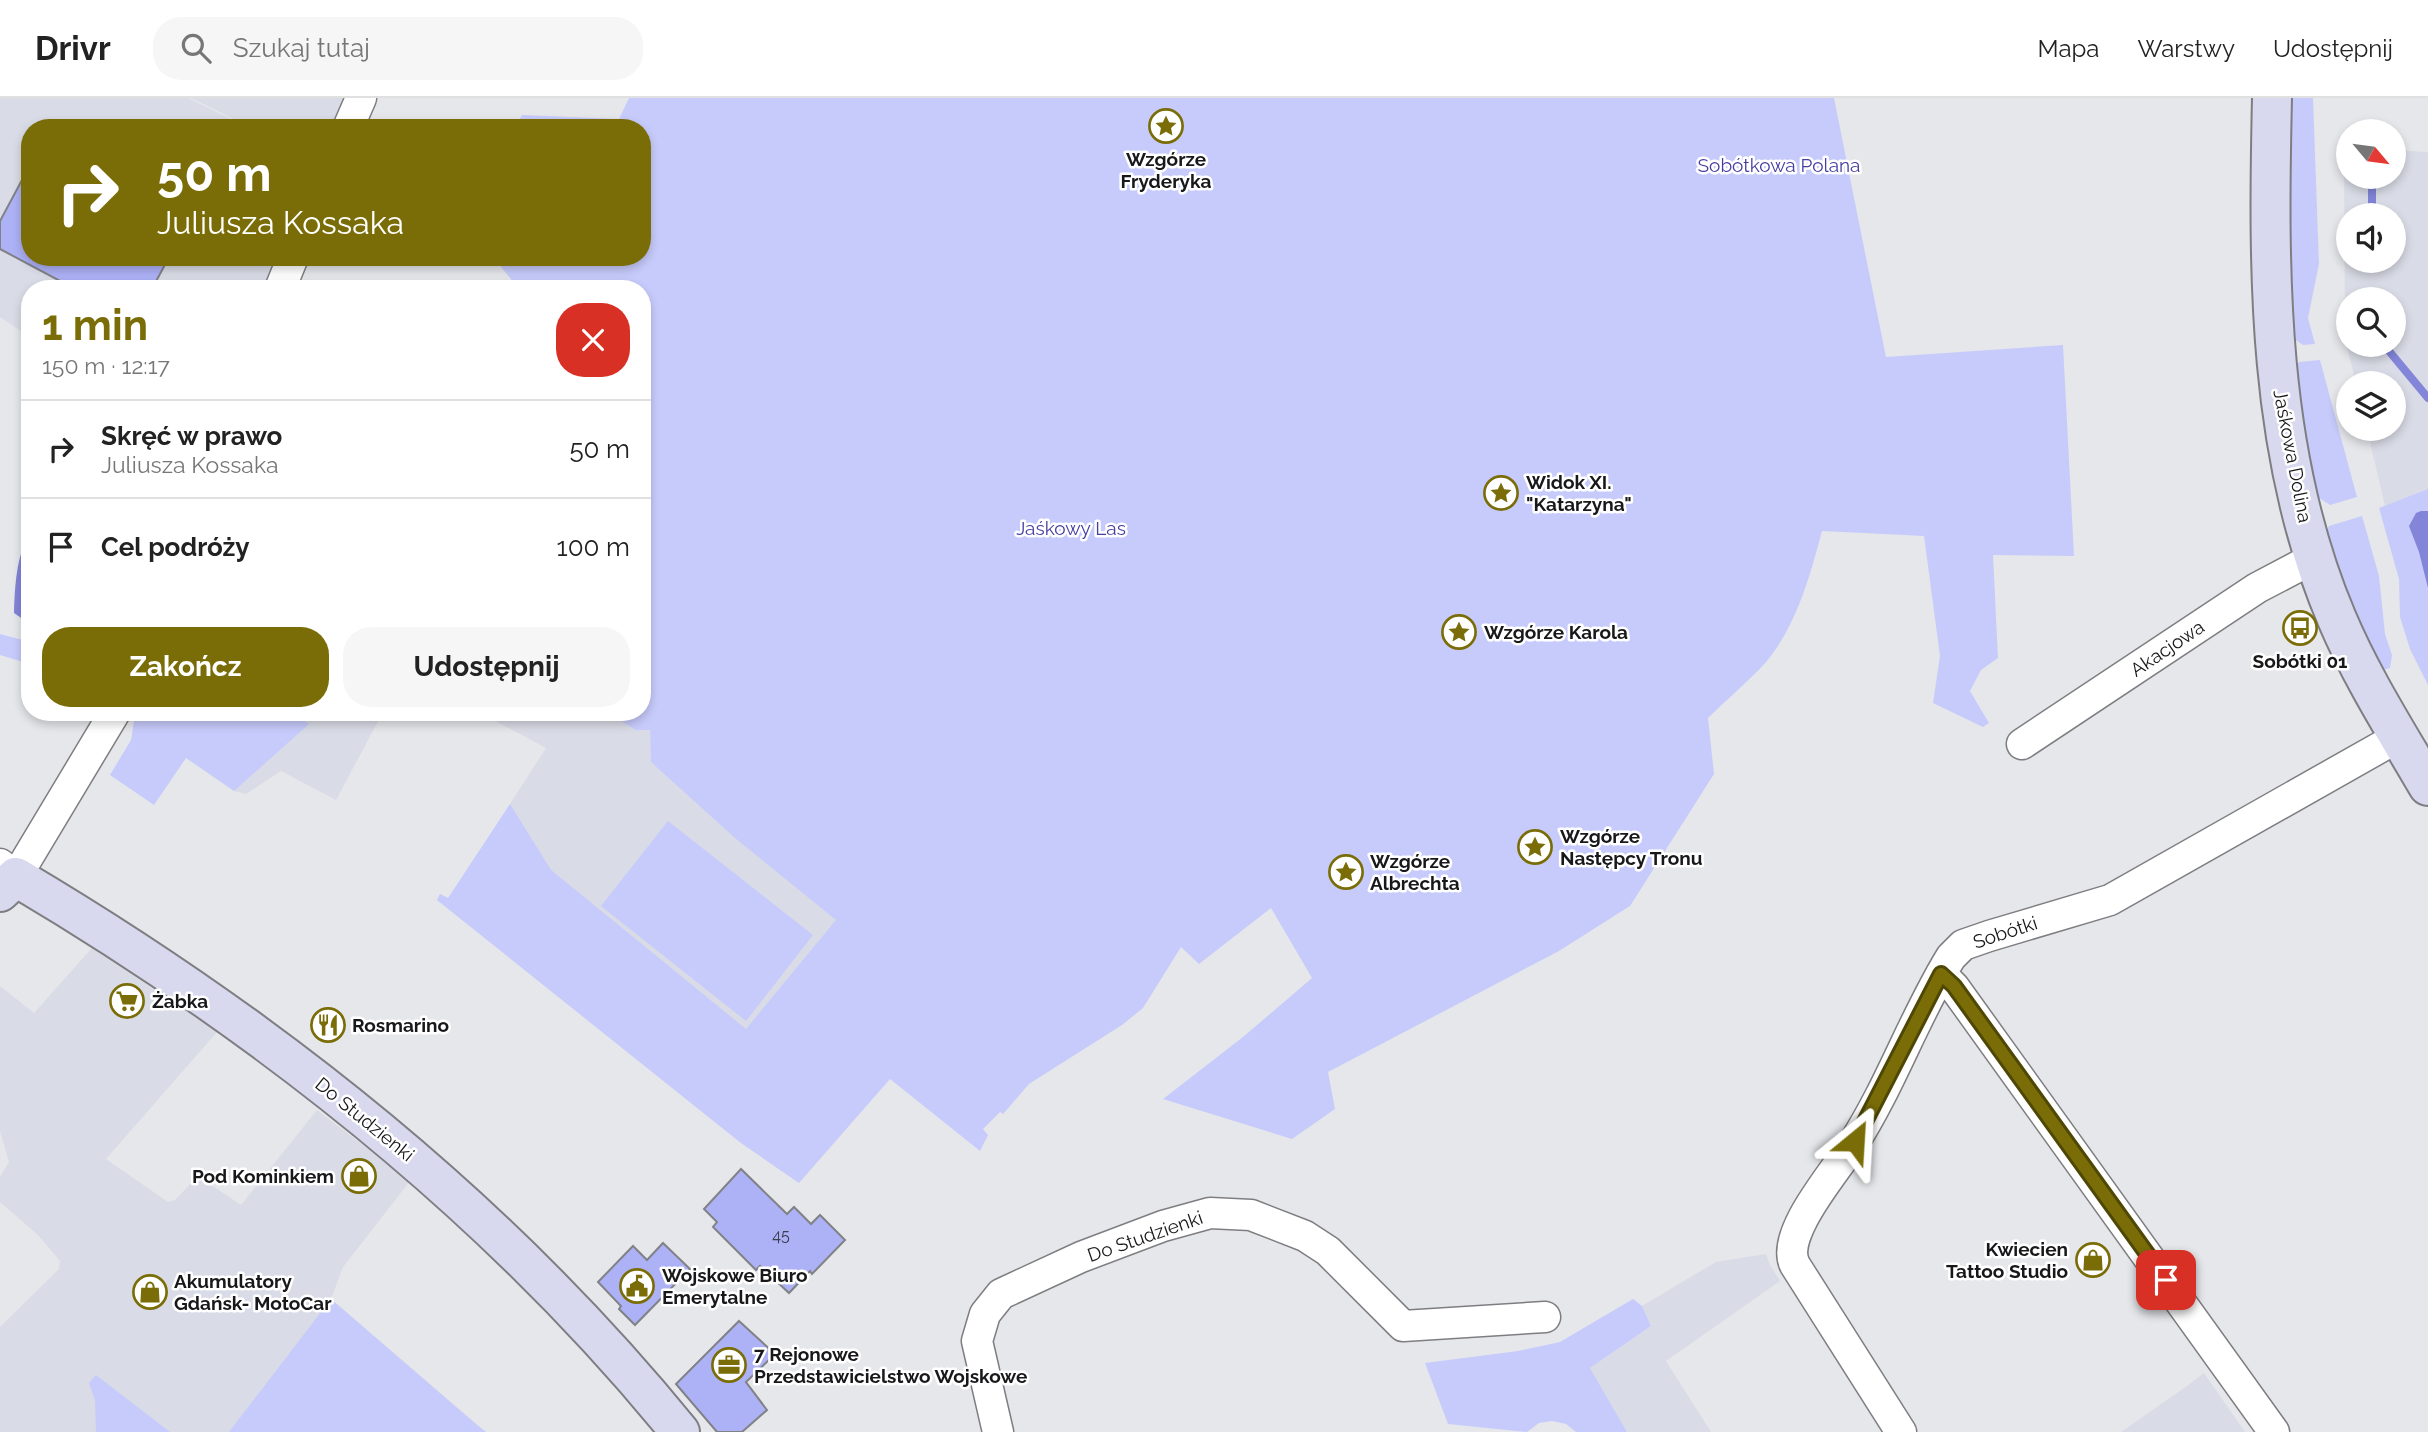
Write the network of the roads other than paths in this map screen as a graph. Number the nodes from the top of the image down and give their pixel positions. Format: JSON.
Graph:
{"nodes":[{"id":1,"x":361,"y":98,"type":"edge"},
{"id":2,"x":2272,"y":98,"type":"edge"},
{"id":3,"x":352,"y":119,"type":"edge"},
{"id":4,"x":2316,"y":556,"type":"junction"},
{"id":5,"x":110,"y":721,"type":"edge"},
{"id":6,"x":2400,"y":736,"type":"junction"},
{"id":7,"x":2022,"y":744,"type":"dead end"},
{"id":8,"x":2428,"y":786,"type":"edge"},
{"id":9,"x":5,"y":878,"type":"edge"},
{"id":10,"x":1941,"y":974,"type":"junction"},
{"id":11,"x":1545,"y":1317,"type":"dead end"},
{"id":12,"x":680,"y":1432,"type":"edge"},
{"id":13,"x":999,"y":1432,"type":"edge"},
{"id":14,"x":1900,"y":1432,"type":"edge"},
{"id":15,"x":2274,"y":1432,"type":"edge"}],
"edges":[{"from":1,"to":3,"type":"street"},
{"from":2,"to":4,"type":"main road","name":"Jaśkowa Dolina"},
{"from":4,"to":6,"type":"main road","name":"Jaśkowa Dolina"},
{"from":4,"to":7,"type":"street","name":"Akacjowa"},
{"from":5,"to":9,"type":"street"},
{"from":6,"to":8,"type":"main road","name":"Jaśkowa Dolina"},
{"from":6,"to":10,"type":"street","name":"Sobótki"},
{"from":9,"to":12,"type":"main road","name":"Do Studzienki"},
{"from":10,"to":14,"type":"street","name":"Sobótki"},
{"from":10,"to":15,"type":"street"},
{"from":11,"to":13,"type":"street","name":"Do Studzienki"}]}
